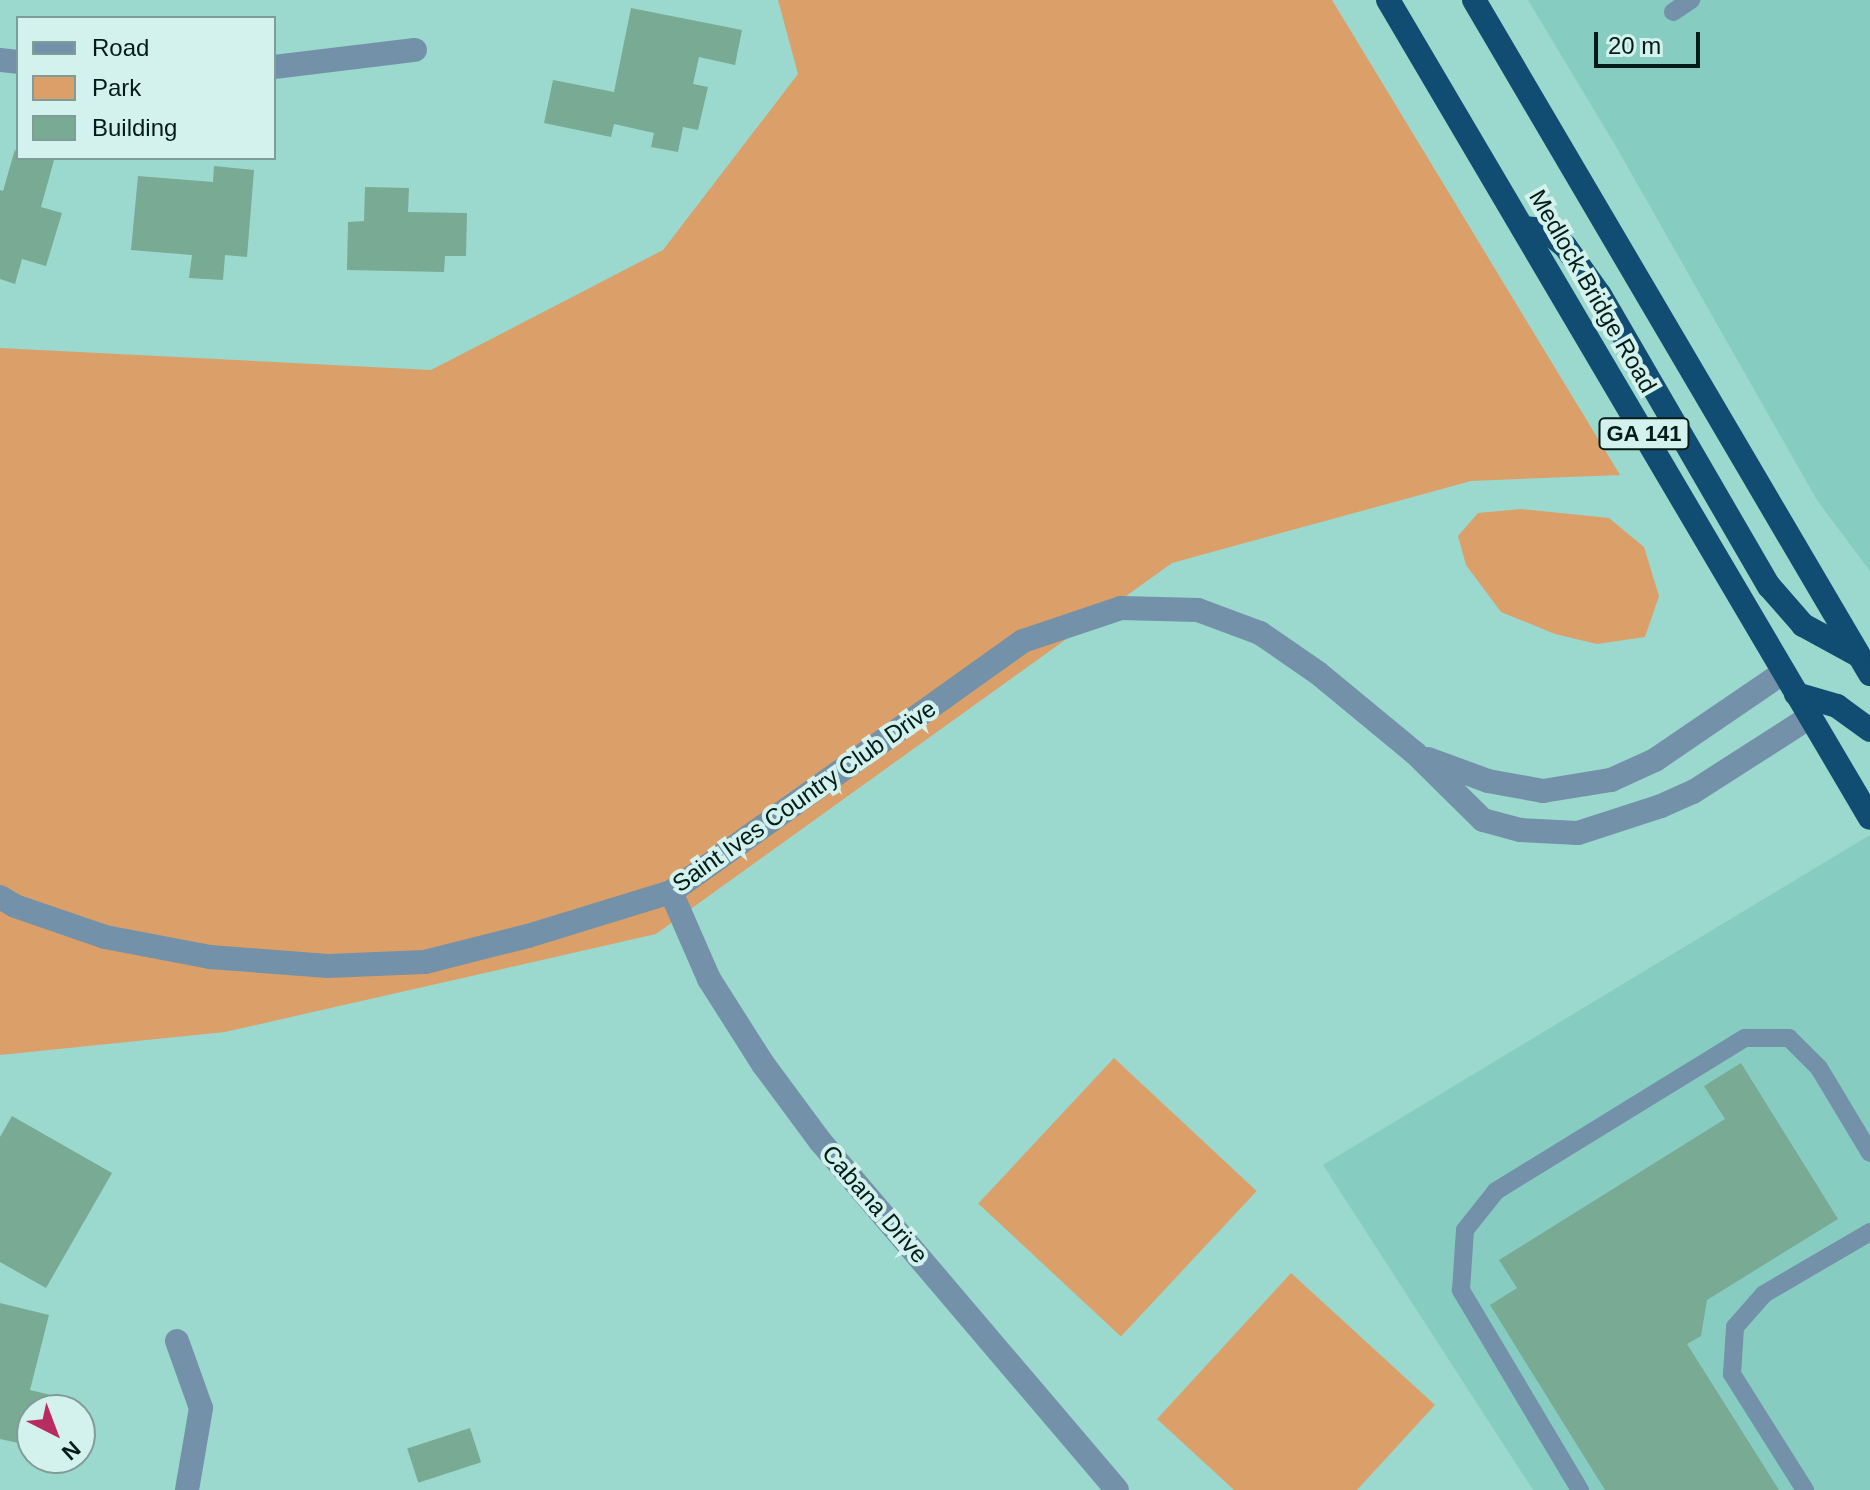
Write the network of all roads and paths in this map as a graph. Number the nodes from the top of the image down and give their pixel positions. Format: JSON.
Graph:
{"nodes":[{"id":1,"x":1388,"y":0,"type":"edge"},
{"id":2,"x":1474,"y":0,"type":"edge"},
{"id":3,"x":1691,"y":0,"type":"edge"},
{"id":4,"x":1673,"y":12,"type":"dead end"},
{"id":5,"x":415,"y":50,"type":"dead end"},
{"id":6,"x":276,"y":67,"type":"edge"},
{"id":7,"x":1523,"y":228,"type":"junction"},
{"id":8,"x":1866,"y":659,"type":"edge"},
{"id":9,"x":1784,"y":672,"type":"junction"},
{"id":10,"x":1796,"y":694,"type":"junction"},
{"id":11,"x":1810,"y":717,"type":"junction"},
{"id":12,"x":1870,"y":730,"type":"edge"},
{"id":13,"x":1415,"y":753,"type":"junction"},
{"id":14,"x":1655,"y":760,"type":"junction"},
{"id":15,"x":1677,"y":799,"type":"junction"},
{"id":16,"x":1870,"y":818,"type":"edge"},
{"id":17,"x":671,"y":892,"type":"junction"},
{"id":18,"x":0,"y":897,"type":"edge"},
{"id":19,"x":1870,"y":1153,"type":"edge"},
{"id":20,"x":1870,"y":1232,"type":"edge"},
{"id":21,"x":177,"y":1341,"type":"dead end"},
{"id":22,"x":187,"y":1490,"type":"edge"},
{"id":23,"x":1117,"y":1490,"type":"edge"},
{"id":24,"x":1580,"y":1490,"type":"edge"},
{"id":25,"x":1805,"y":1490,"type":"edge"}],
"edges":[{"from":1,"to":7,"type":"highway","name":"Medlock Bridge Road","number":"GA 141"},
{"from":2,"to":8,"type":"highway","name":"Medlock Bridge Road","number":"GA 141"},
{"from":3,"to":4,"type":"lane"},
{"from":5,"to":6,"type":"street"},
{"from":7,"to":8,"type":"highway"},
{"from":7,"to":9,"type":"highway","name":"Medlock Bridge Road","number":"GA 141"},
{"from":9,"to":10,"type":"highway","name":"Medlock Bridge Road","number":"GA 141"},
{"from":9,"to":14,"type":"street","name":"Saint Ives Country Club Drive"},
{"from":10,"to":11,"type":"highway","name":"Medlock Bridge Road","number":"GA 141"},
{"from":10,"to":12,"type":"highway"},
{"from":11,"to":15,"type":"street","name":"Saint Ives Country Club Drive"},
{"from":11,"to":16,"type":"highway","name":"Medlock Bridge Road","number":"GA 141"},
{"from":13,"to":14,"type":"street","name":"Saint Ives Country Club Drive"},
{"from":13,"to":15,"type":"street","name":"Saint Ives Country Club Drive"},
{"from":13,"to":17,"type":"street","name":"Saint Ives Country Club Drive"},
{"from":14,"to":15,"type":"street"},
{"from":17,"to":18,"type":"street","name":"Saint Ives Country Club Drive"},
{"from":17,"to":23,"type":"street","name":"Cabana Drive"},
{"from":19,"to":24,"type":"lane"},
{"from":20,"to":25,"type":"lane"},
{"from":21,"to":22,"type":"street"}]}
